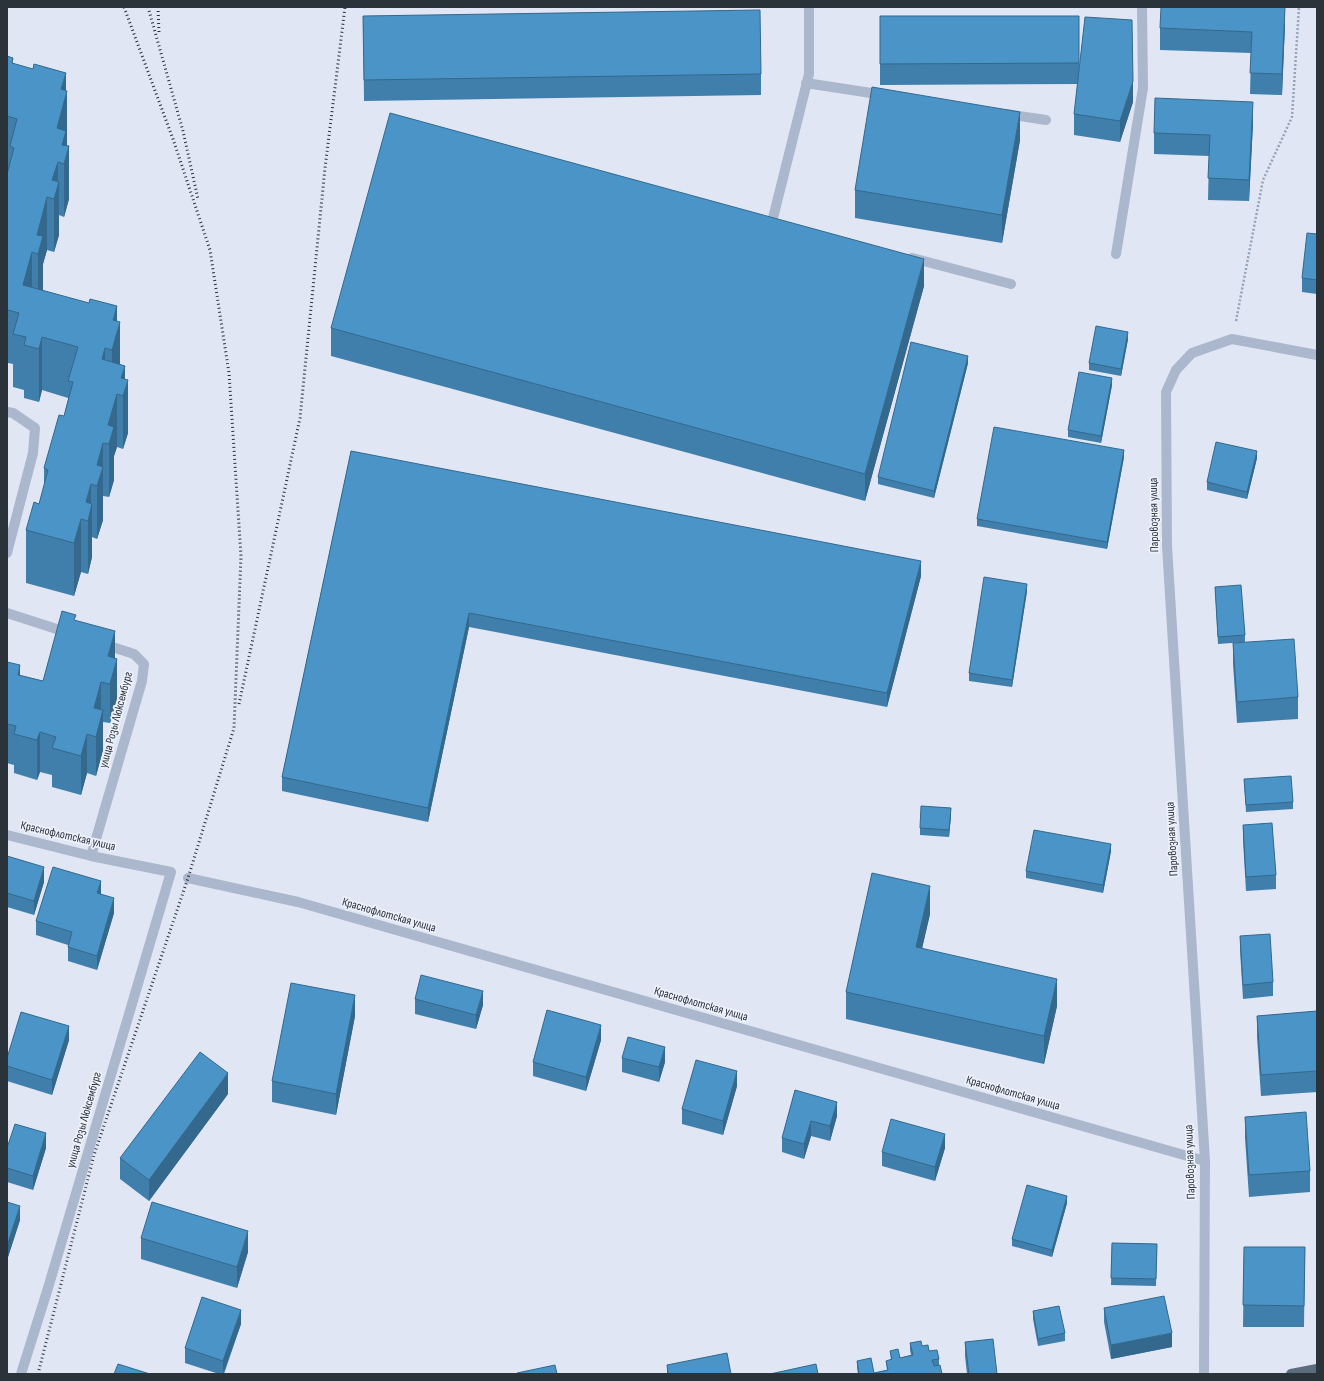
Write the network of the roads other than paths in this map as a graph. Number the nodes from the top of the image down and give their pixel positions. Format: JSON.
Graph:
{"nodes":[{"id":1,"x":809,"y":7,"type":"edge"},
{"id":2,"x":1142,"y":7,"type":"edge"},
{"id":3,"x":806,"y":83,"type":"junction"},
{"id":4,"x":891,"y":96,"type":"edge"},
{"id":5,"x":1000,"y":113,"type":"edge"},
{"id":6,"x":1046,"y":120,"type":"dead end"},
{"id":7,"x":772,"y":222,"type":"edge"},
{"id":8,"x":1116,"y":254,"type":"dead end"},
{"id":9,"x":903,"y":256,"type":"edge"},
{"id":10,"x":1011,"y":284,"type":"dead end"},
{"id":11,"x":1317,"y":355,"type":"edge"},
{"id":12,"x":7,"y":412,"type":"edge"},
{"id":13,"x":7,"y":553,"type":"edge"},
{"id":14,"x":7,"y":613,"type":"edge"},
{"id":15,"x":81,"y":637,"type":"edge"},
{"id":16,"x":96,"y":642,"type":"edge"},
{"id":17,"x":7,"y":835,"type":"edge"},
{"id":18,"x":92,"y":856,"type":"junction"},
{"id":19,"x":171,"y":872,"type":"joint"},
{"id":20,"x":188,"y":878,"type":"dead end"},
{"id":21,"x":1205,"y":1161,"type":"junction"},
{"id":22,"x":1317,"y":1369,"type":"edge"},
{"id":23,"x":21,"y":1374,"type":"edge"},
{"id":24,"x":1204,"y":1374,"type":"edge"},
{"id":25,"x":1291,"y":1374,"type":"edge"}],
"edges":[{"from":1,"to":3,"type":"street"},
{"from":2,"to":8,"type":"street"},
{"from":3,"to":4,"type":"street"},
{"from":3,"to":7,"type":"street"},
{"from":5,"to":6,"type":"street"},
{"from":9,"to":10,"type":"street"},
{"from":11,"to":21,"type":"street","name":"Паровозная улица"},
{"from":12,"to":13,"type":"street"},
{"from":14,"to":15,"type":"street"},
{"from":16,"to":18,"type":"street","name":"улица Розы Люксембург"},
{"from":17,"to":18,"type":"street","name":"Краснофлотская улица"},
{"from":18,"to":19,"type":"street","name":"Краснофлотская улица"},
{"from":19,"to":23,"type":"street","name":"улица Розы Люксембург"},
{"from":20,"to":21,"type":"street","name":"Краснофлотская улица"},
{"from":21,"to":24,"type":"street","name":"Паровозная улица"},
{"from":22,"to":25,"type":"main road"}]}
